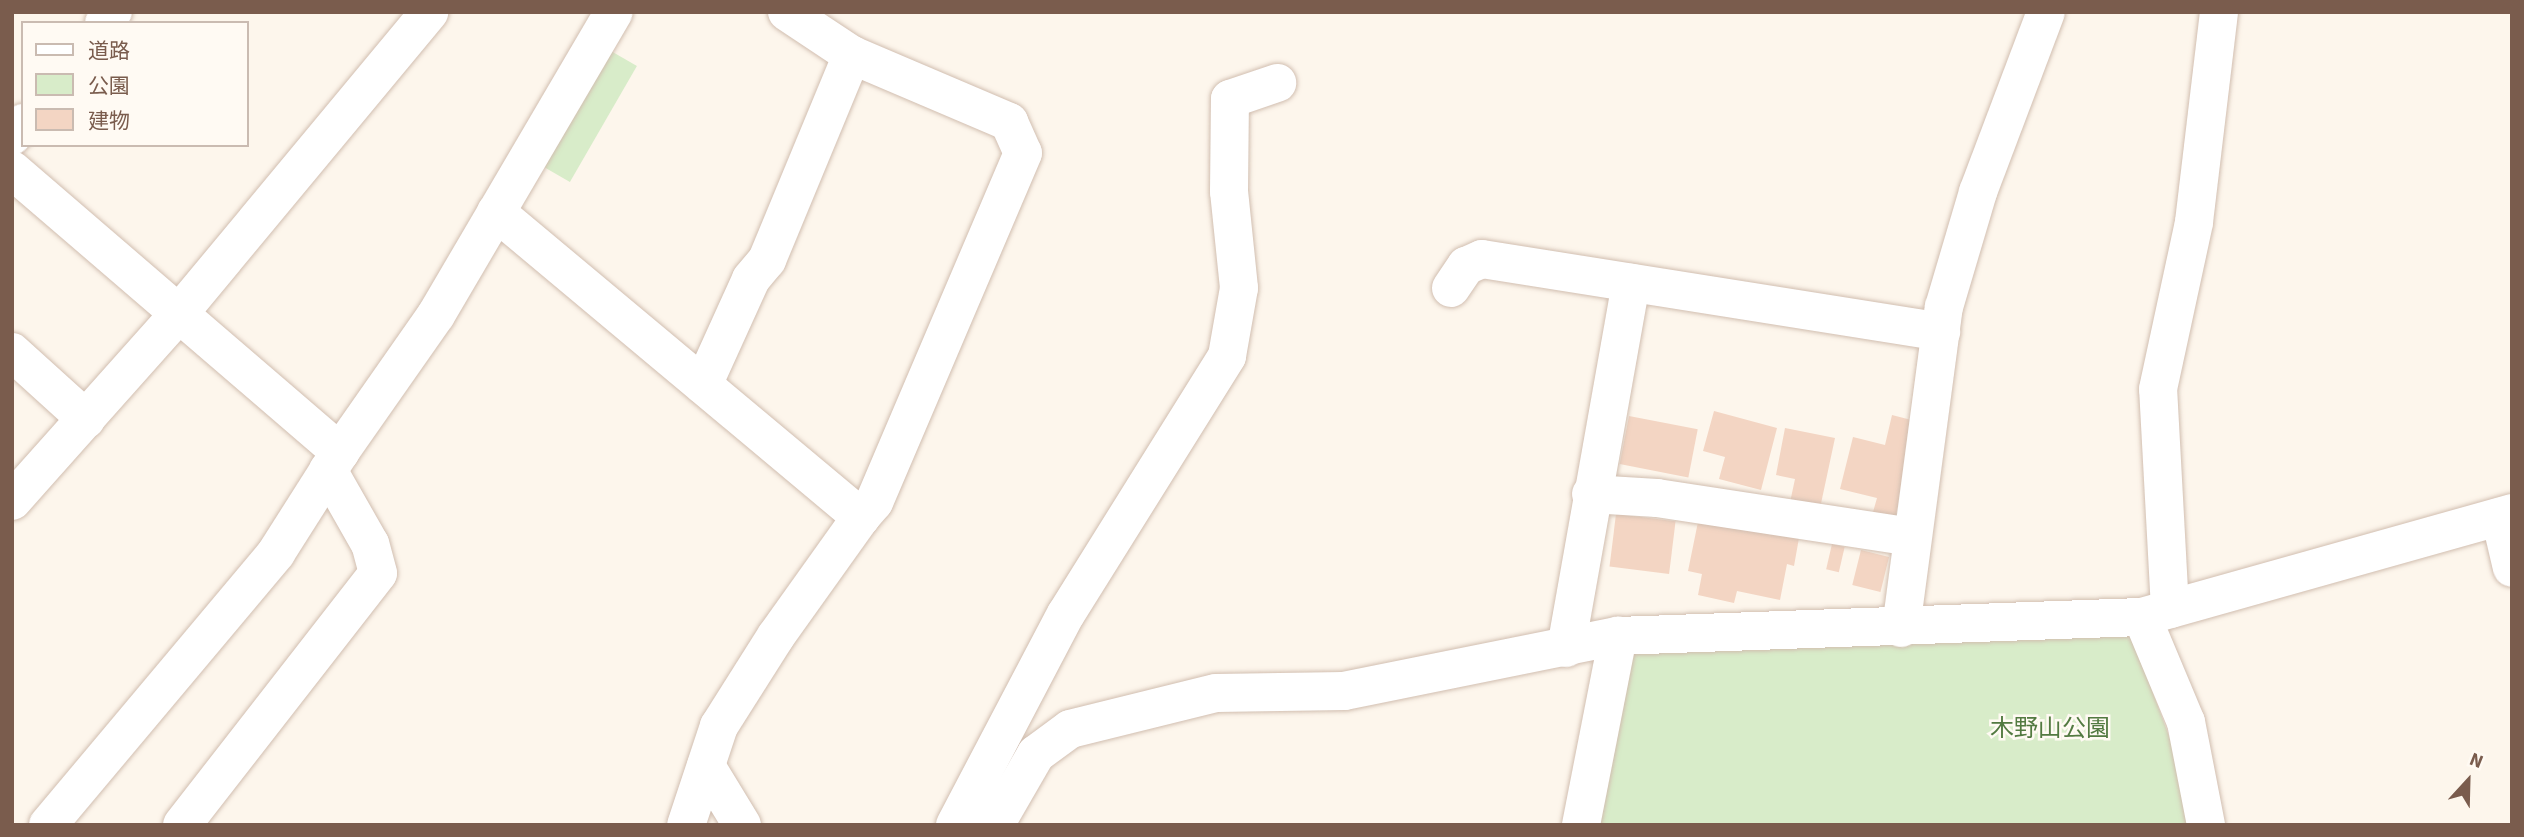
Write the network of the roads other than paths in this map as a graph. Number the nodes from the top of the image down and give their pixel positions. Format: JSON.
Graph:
{"nodes":[{"id":1,"x":429,"y":12,"type":"edge"},
{"id":2,"x":614,"y":12,"type":"edge"},
{"id":3,"x":787,"y":12,"type":"edge"},
{"id":4,"x":2046,"y":12,"type":"edge"},
{"id":5,"x":2219,"y":12,"type":"edge"},
{"id":6,"x":852,"y":55,"type":"junction"},
{"id":7,"x":1277,"y":83,"type":"dead end"},
{"id":8,"x":12,"y":170,"type":"edge"},
{"id":9,"x":496,"y":212,"type":"junction"},
{"id":10,"x":1631,"y":283,"type":"junction"},
{"id":11,"x":1451,"y":288,"type":"dead end"},
{"id":12,"x":177,"y":316,"type":"junction"},
{"id":13,"x":1941,"y":332,"type":"junction"},
{"id":14,"x":12,"y":352,"type":"edge"},
{"id":15,"x":703,"y":385,"type":"junction"},
{"id":16,"x":86,"y":419,"type":"junction"},
{"id":17,"x":334,"y":461,"type":"junction"},
{"id":18,"x":1591,"y":494,"type":"junction"},
{"id":19,"x":12,"y":501,"type":"edge"},
{"id":20,"x":2506,"y":515,"type":"edge"},
{"id":21,"x":861,"y":517,"type":"junction"},
{"id":22,"x":1912,"y":537,"type":"junction"},
{"id":23,"x":2512,"y":568,"type":"edge"},
{"id":24,"x":2156,"y":613,"type":"junction"},
{"id":25,"x":1901,"y":628,"type":"junction"},
{"id":26,"x":1618,"y":636,"type":"junction"},
{"id":27,"x":1566,"y":648,"type":"junction"},
{"id":28,"x":706,"y":766,"type":"junction"},
{"id":29,"x":48,"y":825,"type":"edge"},
{"id":30,"x":181,"y":825,"type":"edge"},
{"id":31,"x":686,"y":825,"type":"edge"},
{"id":32,"x":742,"y":825,"type":"edge"},
{"id":33,"x":955,"y":825,"type":"edge"},
{"id":34,"x":995,"y":825,"type":"edge"},
{"id":35,"x":1581,"y":825,"type":"edge"},
{"id":36,"x":2206,"y":825,"type":"edge"}],
"edges":[{"from":1,"to":12,"type":"street"},
{"from":2,"to":9,"type":"street"},
{"from":3,"to":6,"type":"street"},
{"from":4,"to":13,"type":"street"},
{"from":5,"to":24,"type":"street"},
{"from":6,"to":15,"type":"street"},
{"from":6,"to":21,"type":"street"},
{"from":7,"to":33,"type":"street"},
{"from":8,"to":12,"type":"street"},
{"from":9,"to":15,"type":"street"},
{"from":9,"to":17,"type":"street"},
{"from":10,"to":11,"type":"street"},
{"from":10,"to":13,"type":"street"},
{"from":10,"to":18,"type":"street"},
{"from":12,"to":16,"type":"street"},
{"from":12,"to":17,"type":"street"},
{"from":13,"to":22,"type":"street"},
{"from":14,"to":16,"type":"street"},
{"from":15,"to":21,"type":"street"},
{"from":16,"to":19,"type":"street"},
{"from":17,"to":29,"type":"street"},
{"from":17,"to":30,"type":"street"},
{"from":18,"to":22,"type":"street"},
{"from":18,"to":27,"type":"street"},
{"from":20,"to":23,"type":"street"},
{"from":20,"to":24,"type":"street"},
{"from":21,"to":28,"type":"street"},
{"from":22,"to":25,"type":"street"},
{"from":24,"to":25,"type":"street"},
{"from":24,"to":36,"type":"street"},
{"from":25,"to":26,"type":"street"},
{"from":26,"to":27,"type":"street"},
{"from":26,"to":35,"type":"street"},
{"from":27,"to":34,"type":"street"},
{"from":28,"to":31,"type":"street"},
{"from":28,"to":32,"type":"street"}]}
